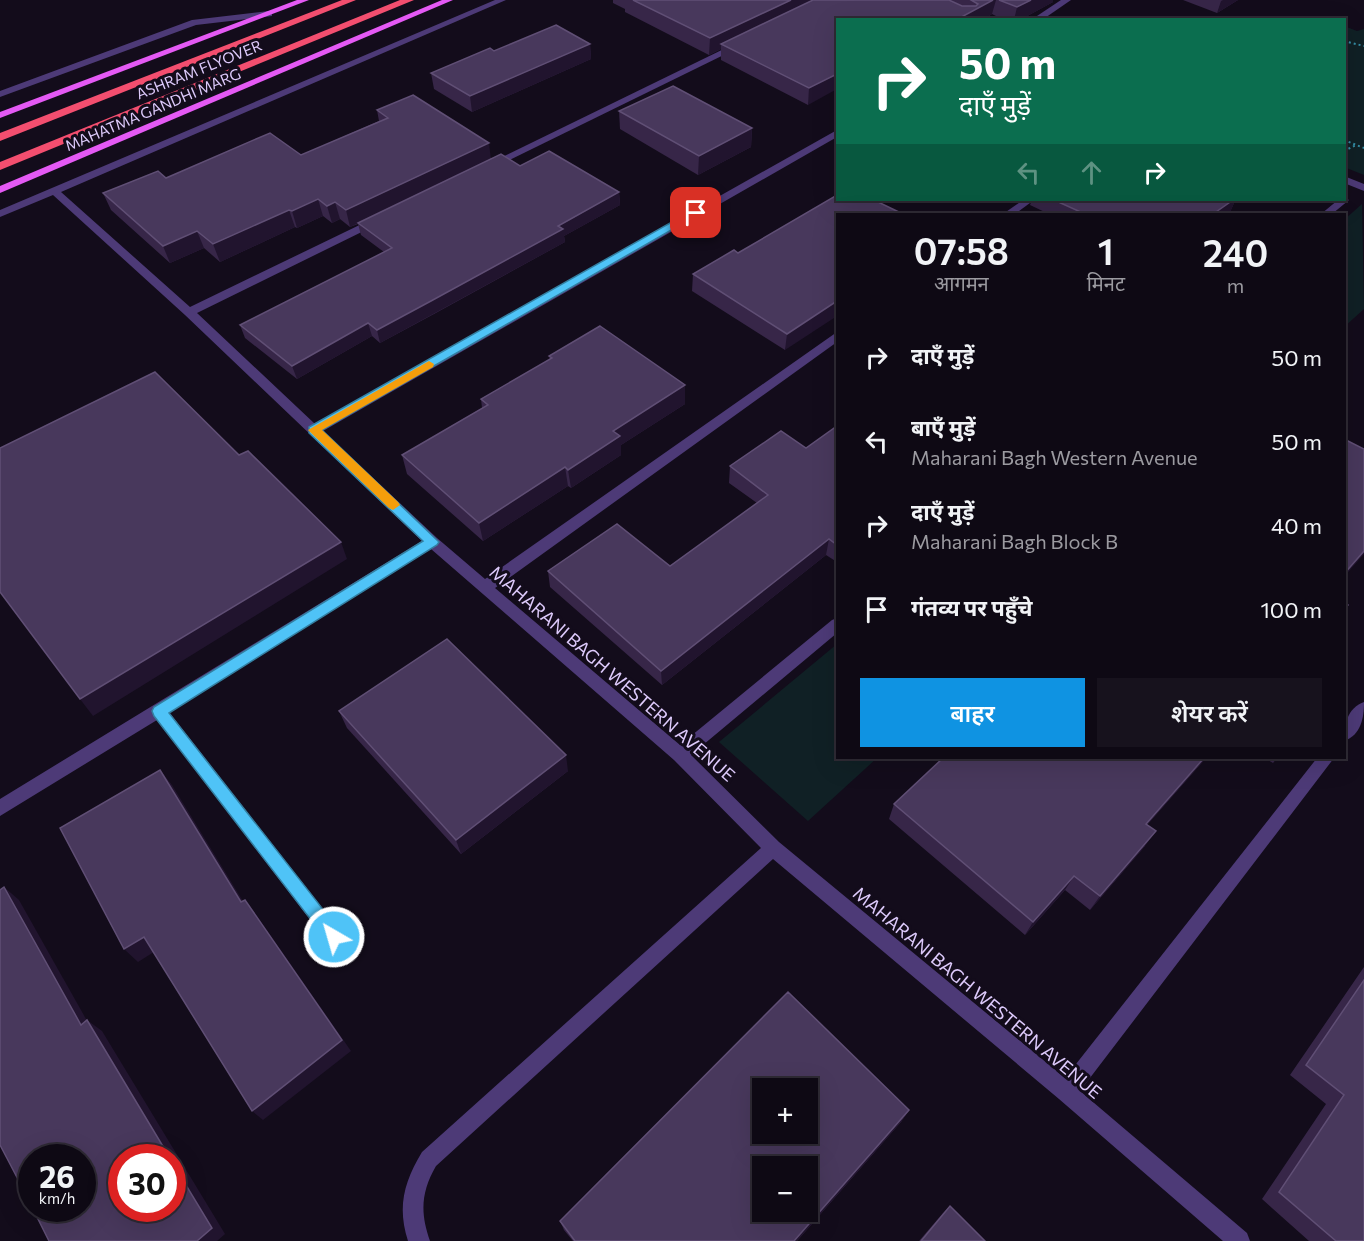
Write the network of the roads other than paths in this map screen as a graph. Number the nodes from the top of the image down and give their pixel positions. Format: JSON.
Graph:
{"nodes":[{"id":1,"x":305,"y":0,"type":"edge"},
{"id":2,"x":351,"y":0,"type":"edge"},
{"id":3,"x":409,"y":0,"type":"edge"},
{"id":4,"x":449,"y":0,"type":"edge"},
{"id":5,"x":502,"y":0,"type":"edge"},
{"id":6,"x":1067,"y":0,"type":"edge"},
{"id":7,"x":269,"y":14,"type":"junction"},
{"id":8,"x":1038,"y":18,"type":"edge"},
{"id":9,"x":750,"y":40,"type":"edge"},
{"id":10,"x":0,"y":94,"type":"edge"},
{"id":11,"x":0,"y":115,"type":"edge"},
{"id":12,"x":836,"y":134,"type":"edge"},
{"id":13,"x":0,"y":137,"type":"edge"},
{"id":14,"x":0,"y":166,"type":"edge"},
{"id":15,"x":475,"y":173,"type":"edge"},
{"id":16,"x":1346,"y":180,"type":"edge"},
{"id":17,"x":1362,"y":187,"type":"edge"},
{"id":18,"x":0,"y":190,"type":"edge"},
{"id":19,"x":54,"y":191,"type":"junction"},
{"id":20,"x":1346,"y":198,"type":"edge"},
{"id":21,"x":1028,"y":201,"type":"edge"},
{"id":22,"x":1342,"y":201,"type":"edge"},
{"id":23,"x":1010,"y":213,"type":"edge"},
{"id":24,"x":1327,"y":213,"type":"edge"},
{"id":25,"x":0,"y":214,"type":"edge"},
{"id":26,"x":390,"y":214,"type":"edge"},
{"id":27,"x":189,"y":312,"type":"junction"},
{"id":28,"x":836,"y":337,"type":"edge"},
{"id":29,"x":314,"y":430,"type":"junction"},
{"id":30,"x":432,"y":542,"type":"junction"},
{"id":31,"x":484,"y":588,"type":"junction"},
{"id":32,"x":836,"y":625,"type":"edge"},
{"id":33,"x":1364,"y":709,"type":"edge"},
{"id":34,"x":159,"y":711,"type":"junction"},
{"id":35,"x":1346,"y":732,"type":"edge"},
{"id":36,"x":680,"y":755,"type":"junction"},
{"id":37,"x":1325,"y":759,"type":"edge"},
{"id":38,"x":0,"y":808,"type":"edge"},
{"id":39,"x":773,"y":848,"type":"junction"},
{"id":40,"x":334,"y":937,"type":"dead end"},
{"id":41,"x":1066,"y":1092,"type":"junction"},
{"id":42,"x":419,"y":1241,"type":"edge"},
{"id":43,"x":1239,"y":1241,"type":"edge"}],
"edges":[{"from":1,"to":7,"type":"main road"},
{"from":2,"to":13,"type":"highway","name":"ASHRAM FLYOVER"},
{"from":3,"to":14,"type":"highway","name":"ASHRAM FLYOVER"},
{"from":4,"to":18,"type":"main road","name":"MAHATMA GANDHI MARG"},
{"from":5,"to":19,"type":"street"},
{"from":6,"to":8,"type":"street"},
{"from":7,"to":10,"type":"street"},
{"from":7,"to":11,"type":"main road"},
{"from":9,"to":15,"type":"street"},
{"from":12,"to":29,"type":"street"},
{"from":16,"to":17,"type":"street"},
{"from":17,"to":20,"type":"street"},
{"from":19,"to":25,"type":"street"},
{"from":19,"to":27,"type":"street","name":"MAHARANI BAGH WESTERN AVENUE"},
{"from":21,"to":23,"type":"street"},
{"from":22,"to":24,"type":"street"},
{"from":26,"to":27,"type":"street"},
{"from":27,"to":29,"type":"street","name":"MAHARANI BAGH WESTERN AVENUE"},
{"from":28,"to":31,"type":"street"},
{"from":29,"to":30,"type":"street","name":"MAHARANI BAGH WESTERN AVENUE"},
{"from":30,"to":31,"type":"street","name":"MAHARANI BAGH WESTERN AVENUE"},
{"from":30,"to":34,"type":"street"},
{"from":31,"to":36,"type":"street","name":"MAHARANI BAGH WESTERN AVENUE"},
{"from":32,"to":36,"type":"street"},
{"from":33,"to":35,"type":"street"},
{"from":34,"to":38,"type":"street"},
{"from":34,"to":40,"type":"street"},
{"from":36,"to":39,"type":"street","name":"MAHARANI BAGH WESTERN AVENUE"},
{"from":37,"to":41,"type":"street"},
{"from":39,"to":41,"type":"street","name":"MAHARANI BAGH WESTERN AVENUE"},
{"from":39,"to":42,"type":"street"},
{"from":41,"to":43,"type":"street","name":"MAHARANI BAGH WESTERN AVENUE"}]}
